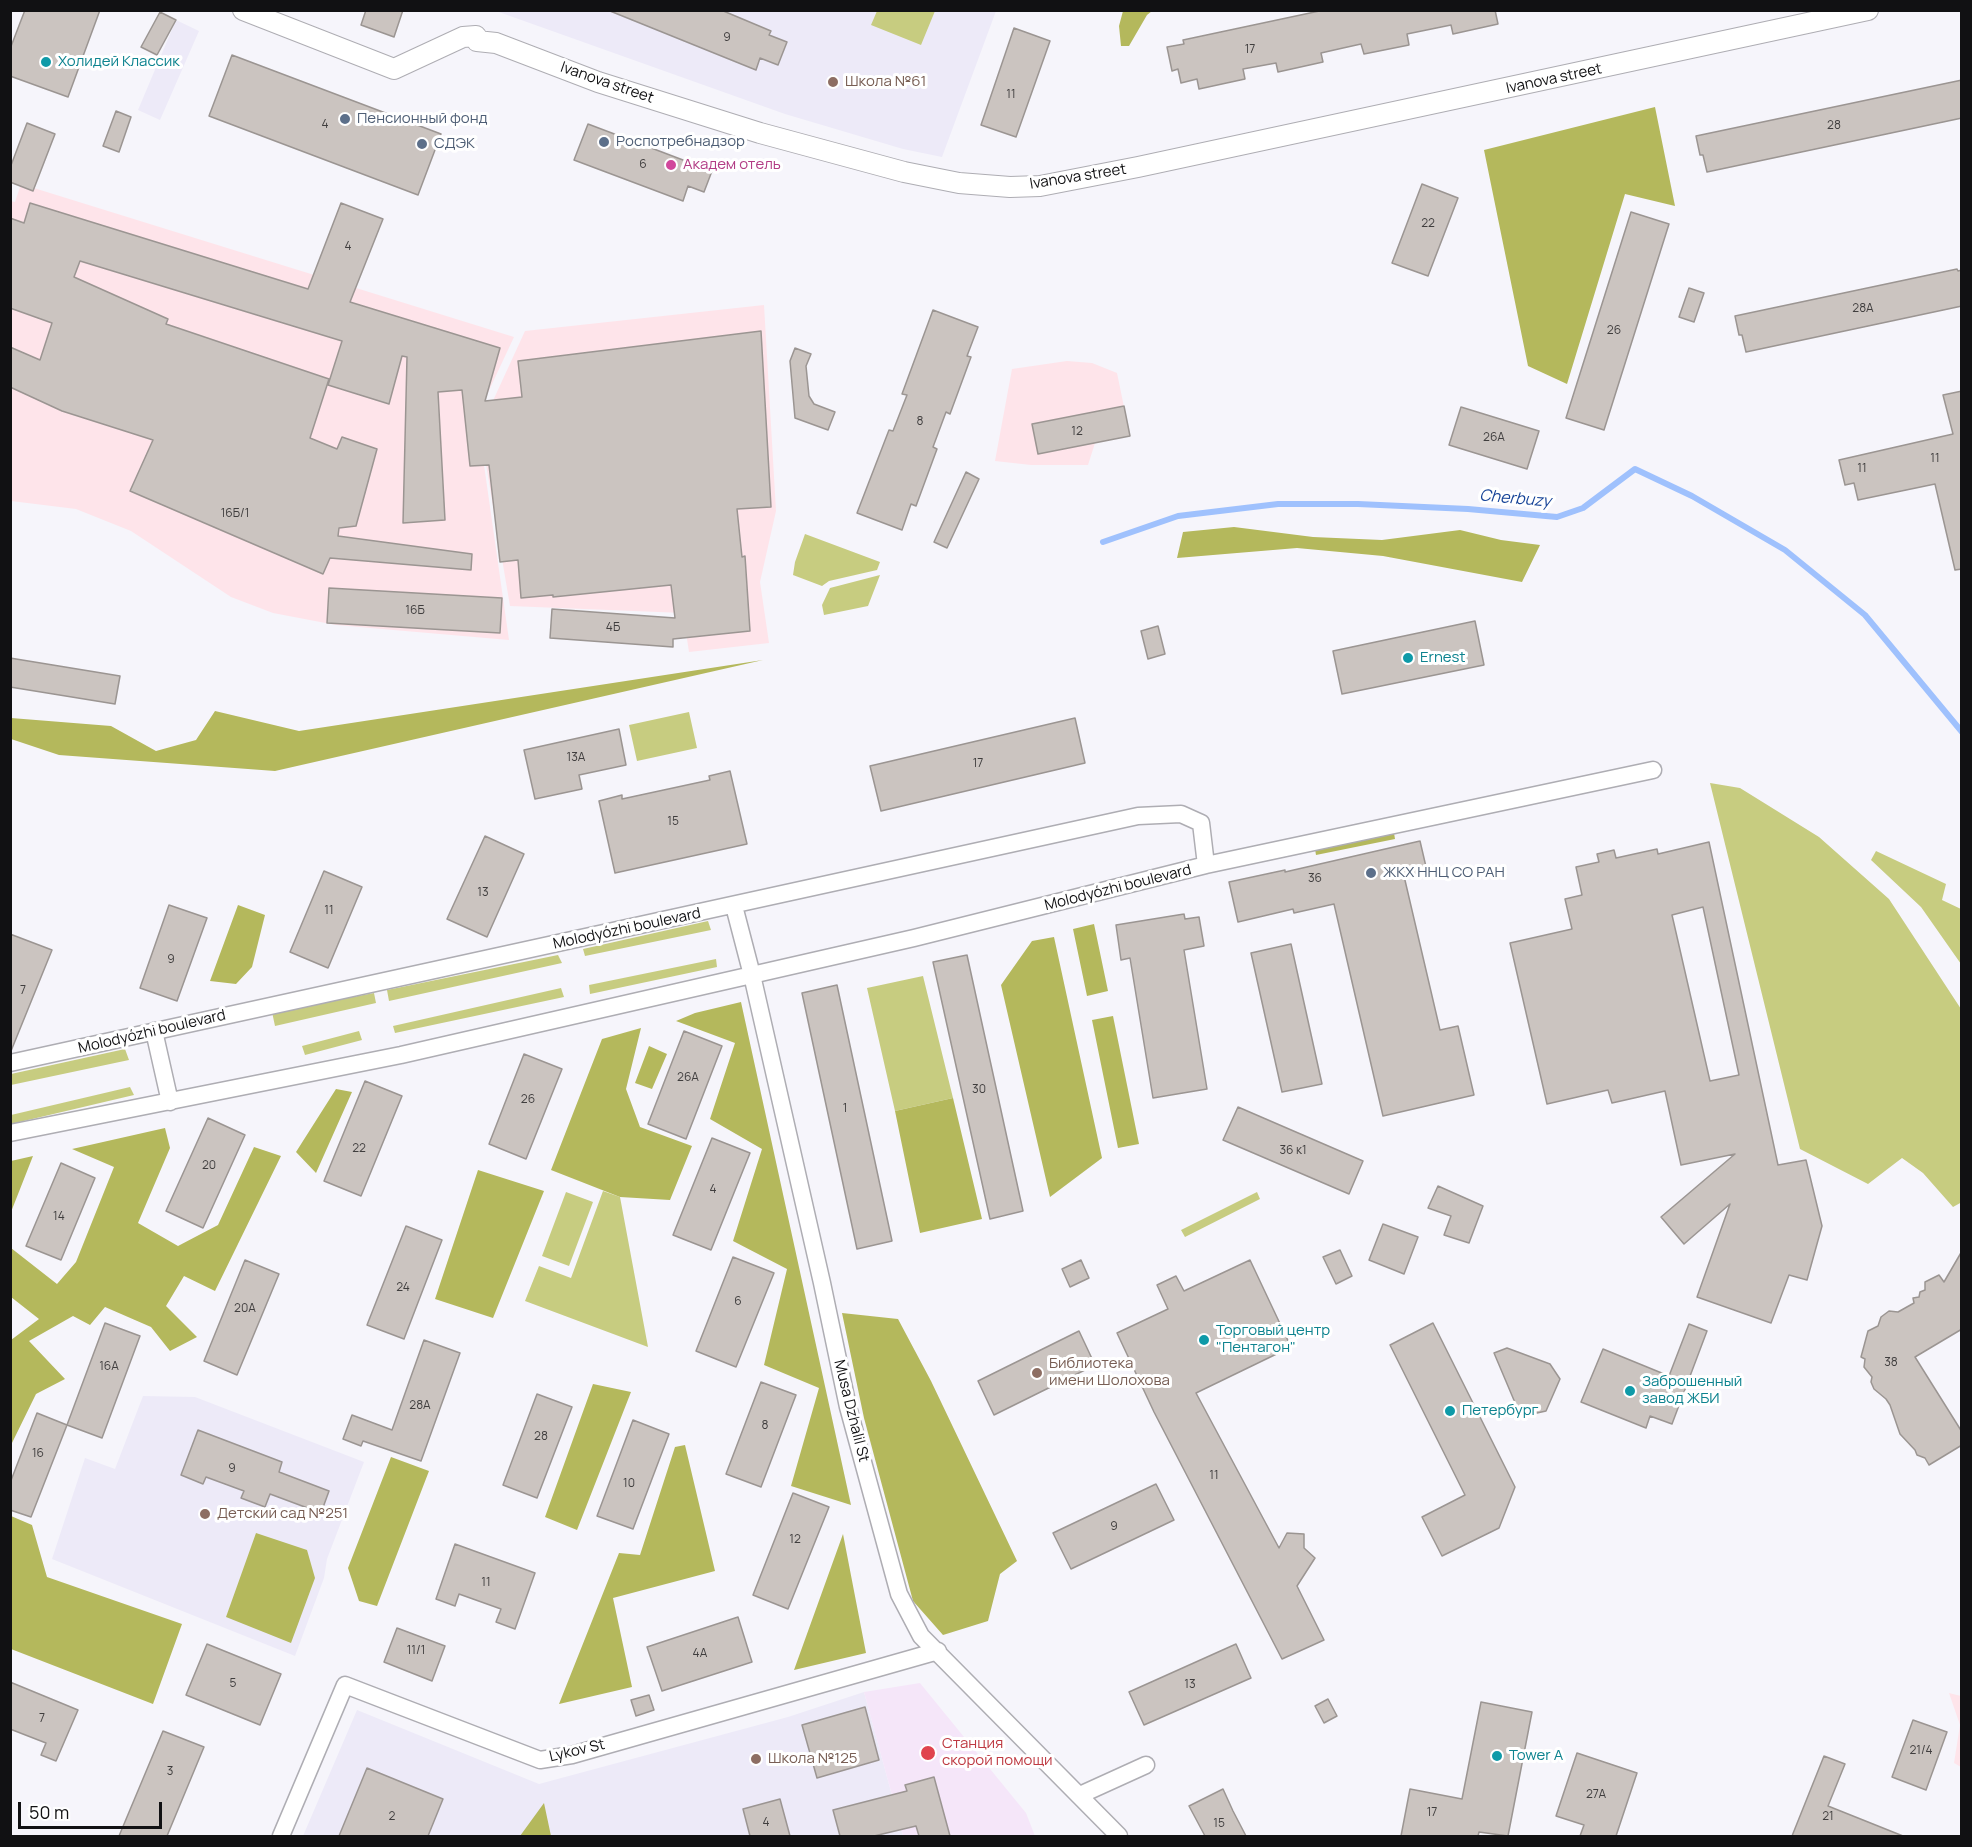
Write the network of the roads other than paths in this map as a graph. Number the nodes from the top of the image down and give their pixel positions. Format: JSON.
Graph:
{"nodes":[{"id":1,"x":243,"y":10,"type":"edge"},
{"id":2,"x":1868,"y":10,"type":"edge"},
{"id":3,"x":1653,"y":771,"type":"dead end"},
{"id":4,"x":1206,"y":865,"type":"junction"},
{"id":5,"x":734,"y":906,"type":"junction"},
{"id":6,"x":752,"y":975,"type":"junction"},
{"id":7,"x":154,"y":1031,"type":"junction"},
{"id":8,"x":10,"y":1063,"type":"edge"},
{"id":9,"x":170,"y":1102,"type":"junction"},
{"id":10,"x":10,"y":1133,"type":"edge"},
{"id":11,"x":938,"y":1651,"type":"junction"},
{"id":12,"x":1146,"y":1765,"type":"dead end"},
{"id":13,"x":1080,"y":1795,"type":"junction"},
{"id":14,"x":281,"y":1836,"type":"edge"},
{"id":15,"x":1119,"y":1836,"type":"edge"}],
"edges":[{"from":1,"to":2,"type":"street","name":"Ivanova street"},
{"from":3,"to":4,"type":"street","name":"Molodyózhi boulevard"},
{"from":4,"to":5,"type":"street","name":"Molodyózhi boulevard"},
{"from":4,"to":6,"type":"street","name":"Molodyózhi boulevard"},
{"from":5,"to":6,"type":"street","name":"Musa Dzhalil St"},
{"from":5,"to":7,"type":"street","name":"Molodyózhi boulevard"},
{"from":6,"to":9,"type":"street","name":"Molodyózhi boulevard"},
{"from":6,"to":11,"type":"street","name":"Musa Dzhalil St"},
{"from":7,"to":8,"type":"street","name":"Molodyózhi boulevard"},
{"from":7,"to":9,"type":"street"},
{"from":9,"to":10,"type":"street","name":"Molodyózhi boulevard"},
{"from":11,"to":13,"type":"street","name":"Musa Dzhalil St"},
{"from":11,"to":14,"type":"street","name":"Lykov St"},
{"from":12,"to":13,"type":"street"},
{"from":13,"to":15,"type":"street","name":"Musa Dzhalil St"}]}
